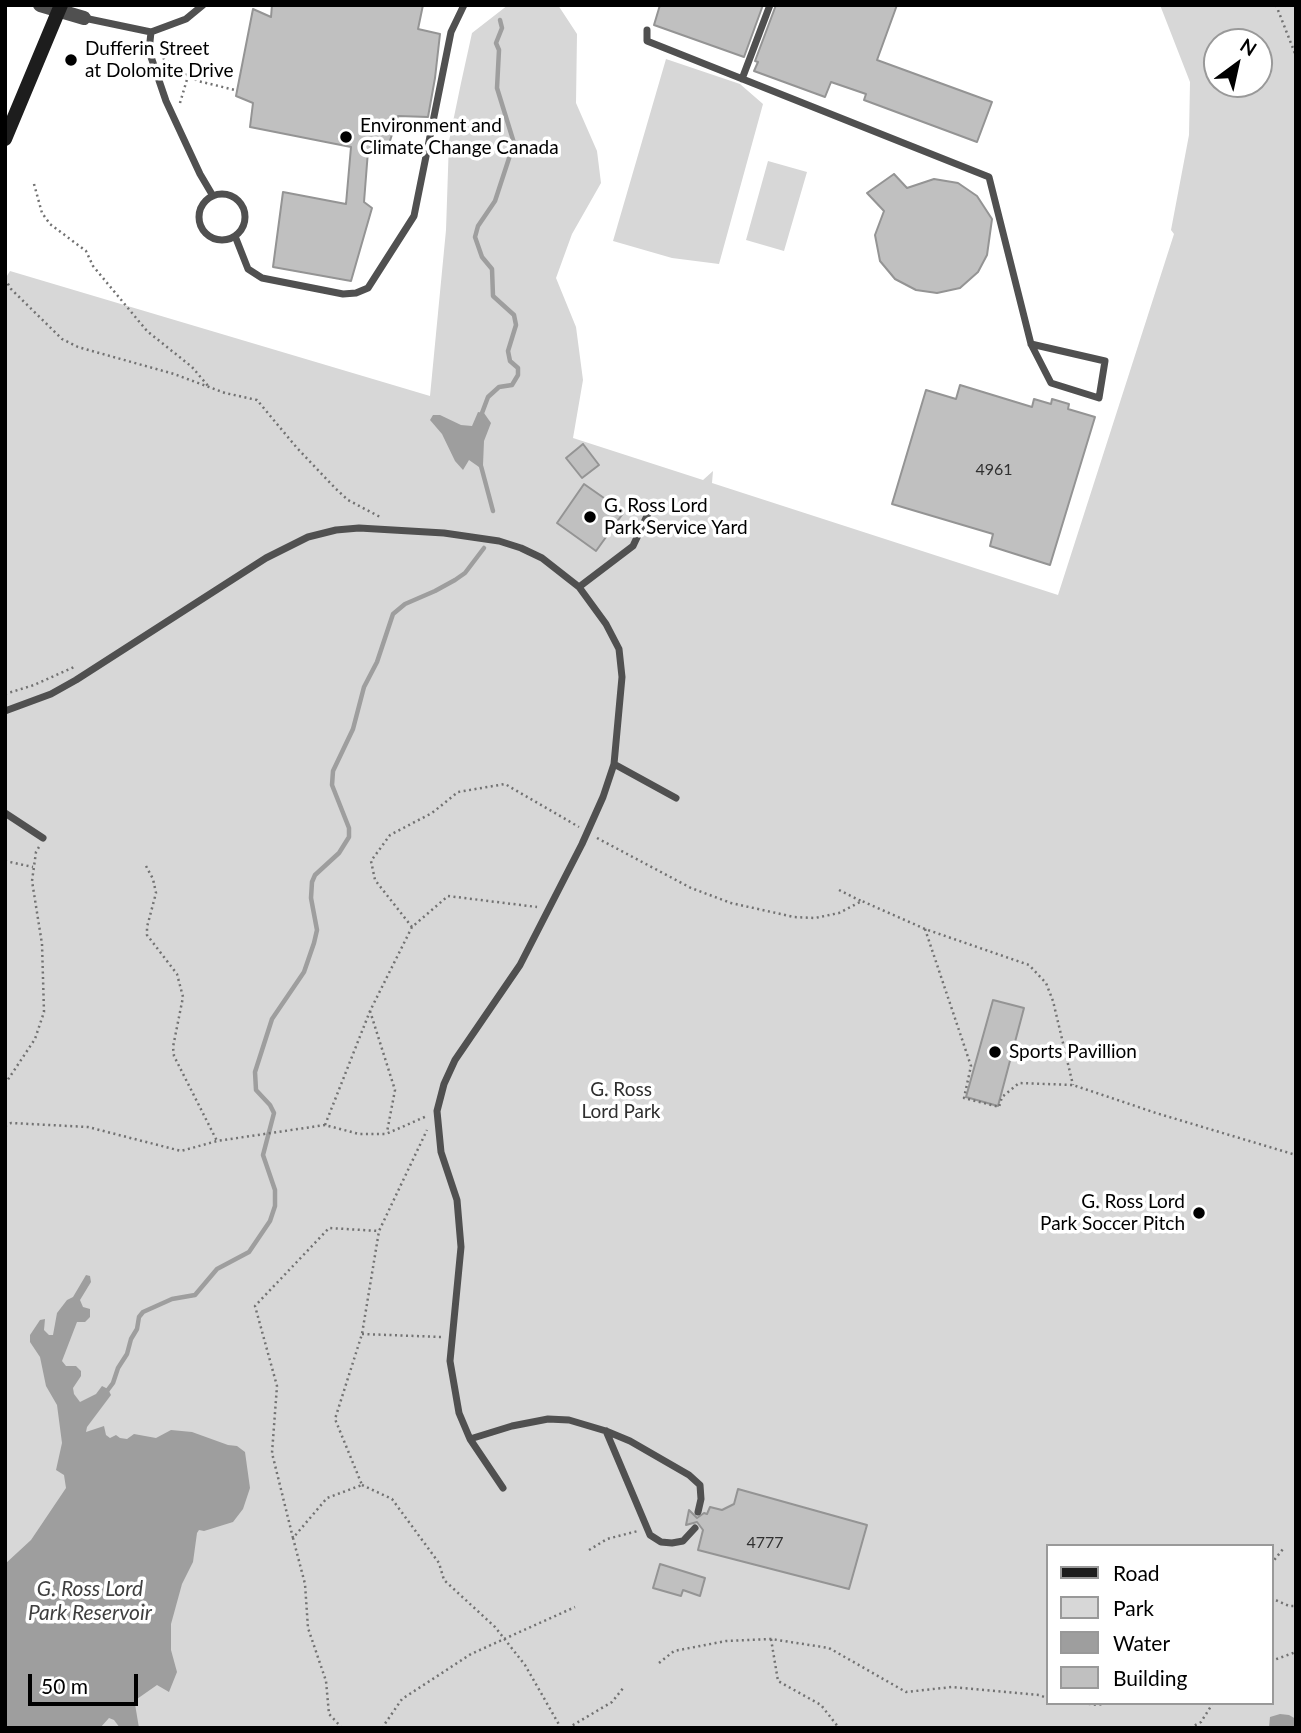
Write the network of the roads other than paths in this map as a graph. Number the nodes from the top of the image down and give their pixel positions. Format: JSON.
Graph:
{"nodes":[{"id":1,"x":40,"y":5,"type":"edge"},
{"id":2,"x":203,"y":5,"type":"edge"},
{"id":3,"x":464,"y":5,"type":"edge"},
{"id":4,"x":770,"y":5,"type":"edge"},
{"id":5,"x":60,"y":8,"type":"edge"},
{"id":6,"x":84,"y":18,"type":"joint"},
{"id":7,"x":647,"y":30,"type":"dead end"},
{"id":8,"x":151,"y":32,"type":"junction"},
{"id":9,"x":742,"y":79,"type":"junction"},
{"id":10,"x":5,"y":139,"type":"edge"},
{"id":11,"x":213,"y":196,"type":"junction"},
{"id":12,"x":235,"y":236,"type":"junction"},
{"id":13,"x":1031,"y":344,"type":"junction"},
{"id":14,"x":653,"y":503,"type":"dead end"},
{"id":15,"x":579,"y":587,"type":"junction"},
{"id":16,"x":5,"y":711,"type":"edge"},
{"id":17,"x":614,"y":764,"type":"junction"},
{"id":18,"x":676,"y":797,"type":"dead end"},
{"id":19,"x":5,"y":813,"type":"edge"},
{"id":20,"x":43,"y":838,"type":"road end"},
{"id":21,"x":606,"y":1431,"type":"junction"},
{"id":22,"x":470,"y":1438,"type":"junction"},
{"id":23,"x":503,"y":1488,"type":"dead end"},
{"id":24,"x":698,"y":1512,"type":"dead end"},
{"id":25,"x":695,"y":1528,"type":"dead end"}],
"edges":[{"from":1,"to":5,"type":"street"},
{"from":2,"to":8,"type":"lane"},
{"from":3,"to":12,"type":"lane"},
{"from":4,"to":9,"type":"lane"},
{"from":5,"to":6,"type":"street"},
{"from":5,"to":10,"type":"main road"},
{"from":6,"to":8,"type":"lane"},
{"from":7,"to":9,"type":"lane"},
{"from":8,"to":11,"type":"lane"},
{"from":9,"to":13,"type":"lane"},
{"from":11,"to":12,"type":"lane"},
{"from":11,"to":12,"type":"lane"},
{"from":13,"to":13,"type":"lane"},
{"from":14,"to":15,"type":"lane"},
{"from":15,"to":16,"type":"lane"},
{"from":15,"to":17,"type":"lane"},
{"from":17,"to":18,"type":"lane"},
{"from":17,"to":22,"type":"lane"},
{"from":19,"to":20,"type":"lane"},
{"from":21,"to":22,"type":"lane"},
{"from":21,"to":24,"type":"lane"},
{"from":21,"to":25,"type":"lane"},
{"from":22,"to":23,"type":"lane"}]}
